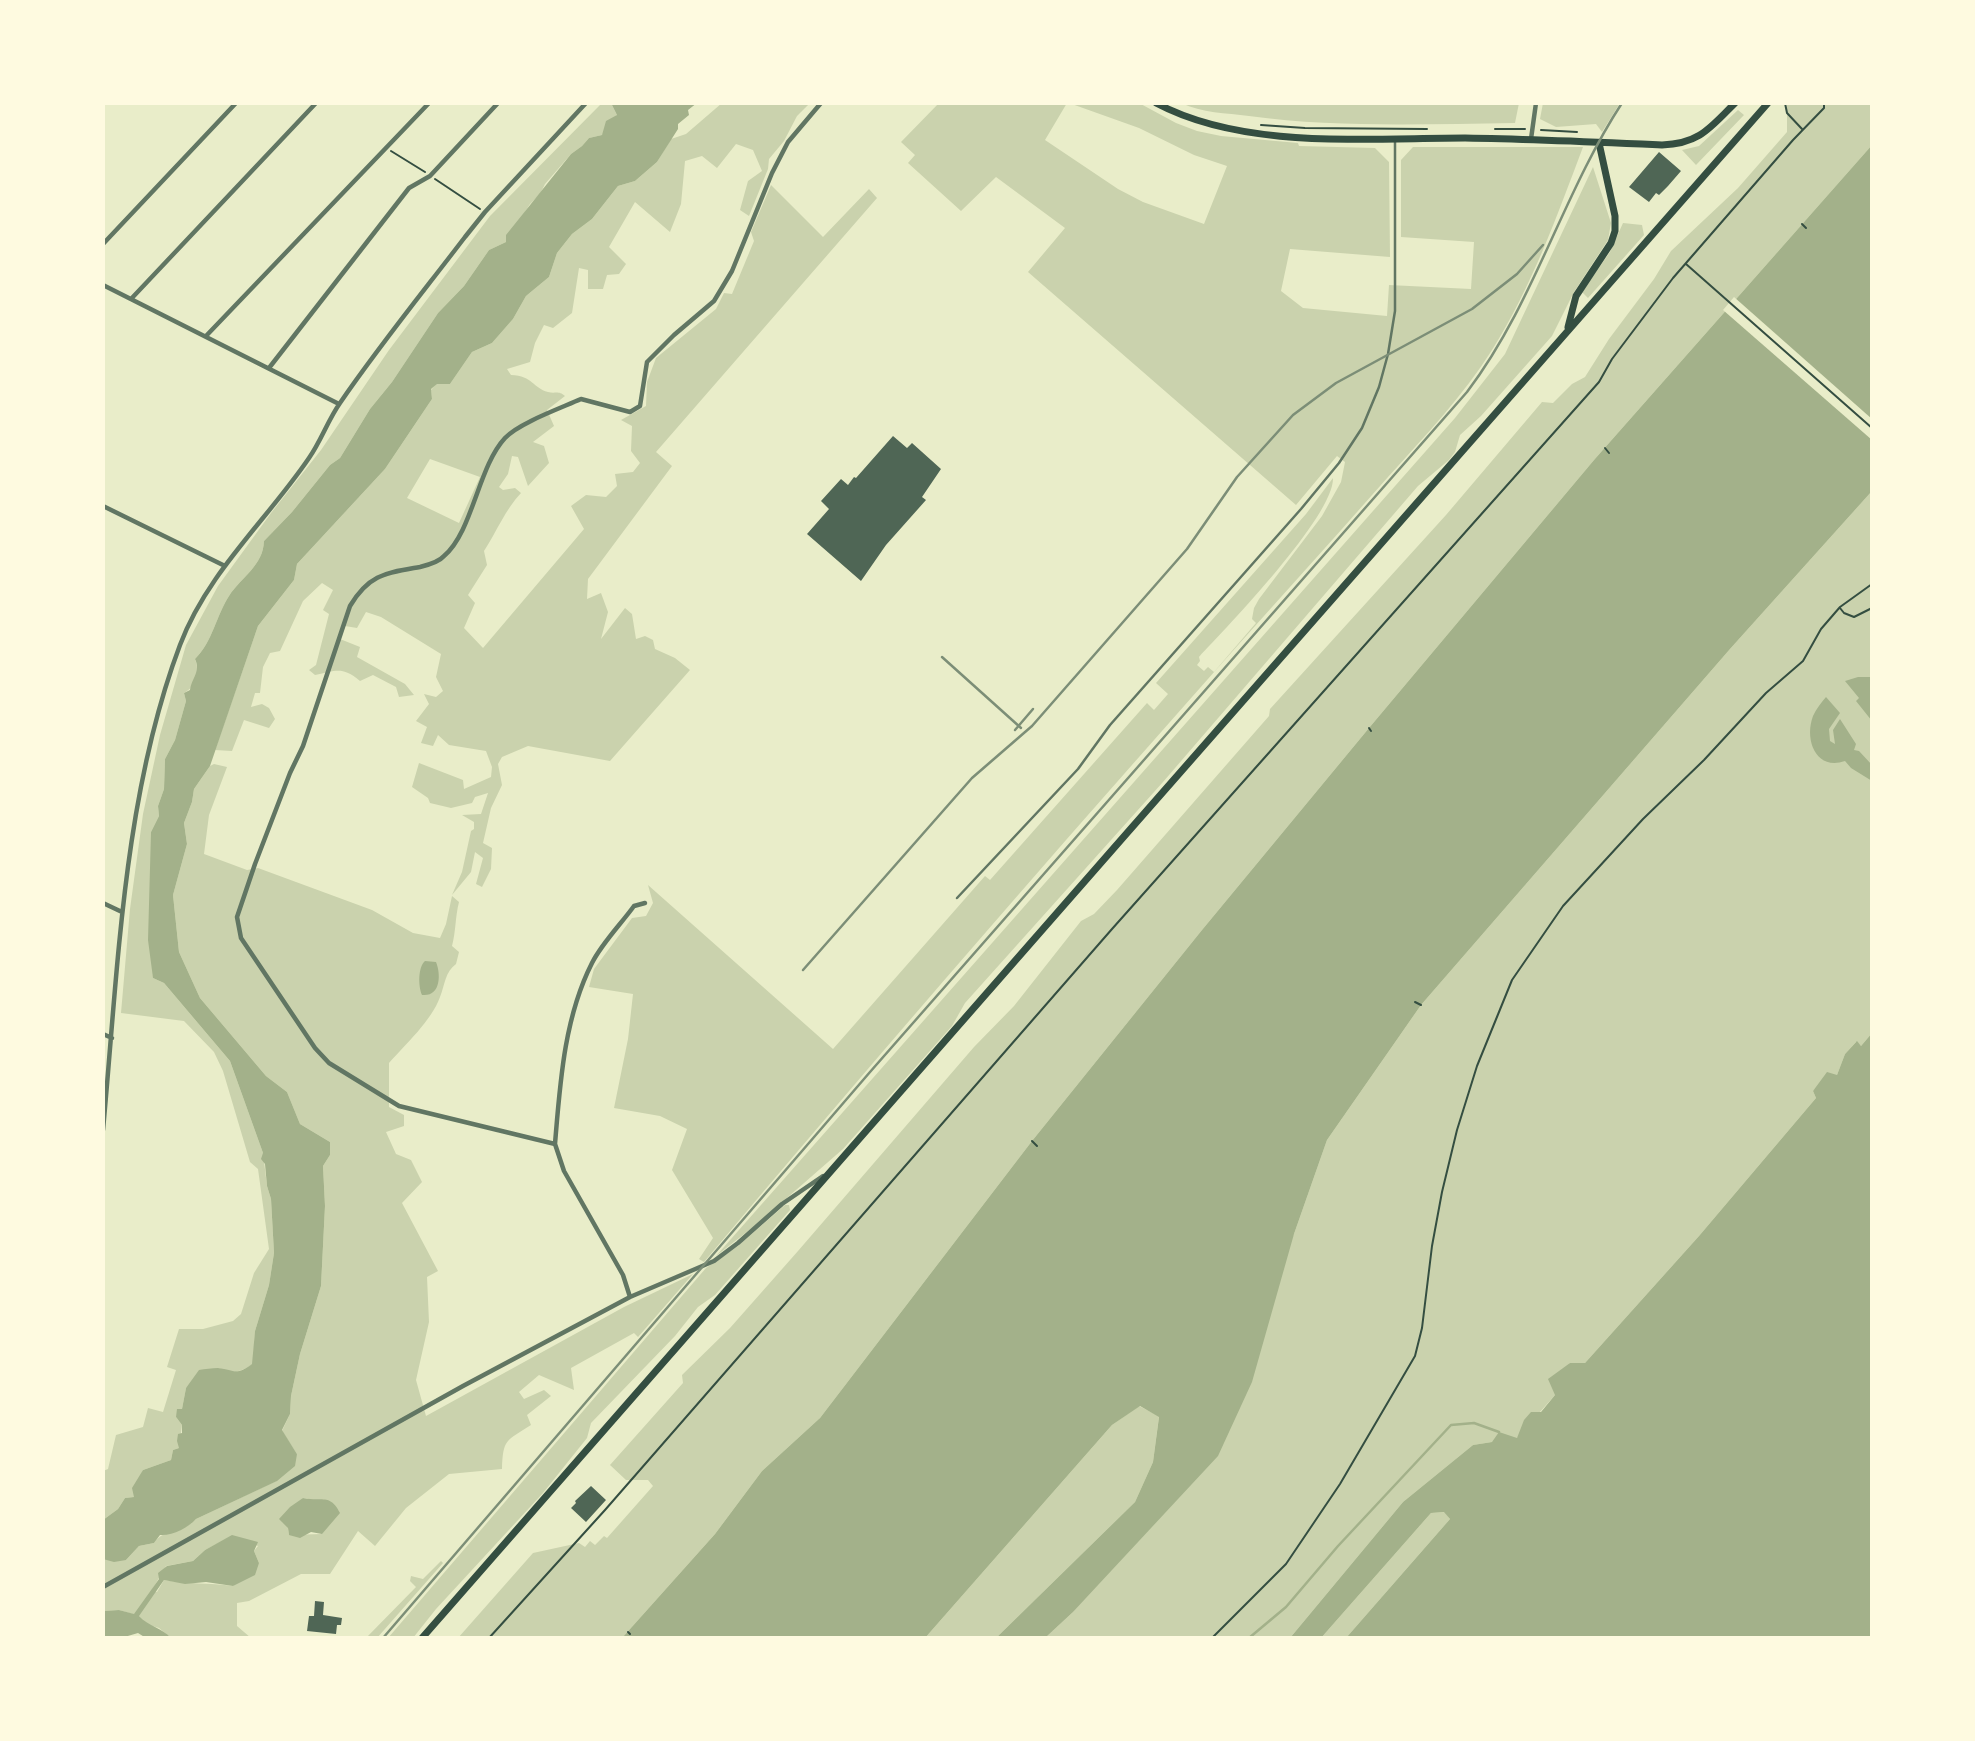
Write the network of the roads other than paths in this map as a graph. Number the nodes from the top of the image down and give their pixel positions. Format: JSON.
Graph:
{"nodes":[{"id":1,"x":236,"y":103,"type":"edge"},
{"id":2,"x":316,"y":103,"type":"edge"},
{"id":3,"x":429,"y":103,"type":"edge"},
{"id":4,"x":498,"y":103,"type":"edge"},
{"id":5,"x":586,"y":103,"type":"edge"},
{"id":6,"x":821,"y":103,"type":"edge"},
{"id":7,"x":1156,"y":103,"type":"edge"},
{"id":8,"x":1536,"y":103,"type":"edge"},
{"id":9,"x":1735,"y":103,"type":"edge"},
{"id":10,"x":1768,"y":103,"type":"edge"},
{"id":11,"x":1395,"y":138,"type":"junction"},
{"id":12,"x":1531,"y":139,"type":"junction"},
{"id":13,"x":1599,"y":143,"type":"junction"},
{"id":14,"x":103,"y":244,"type":"edge"},
{"id":15,"x":103,"y":285,"type":"edge"},
{"id":16,"x":131,"y":299,"type":"junction"},
{"id":17,"x":1567,"y":329,"type":"junction"},
{"id":18,"x":206,"y":336,"type":"junction"},
{"id":19,"x":269,"y":368,"type":"junction"},
{"id":20,"x":339,"y":404,"type":"junction"},
{"id":21,"x":103,"y":506,"type":"edge"},
{"id":22,"x":225,"y":566,"type":"junction"},
{"id":23,"x":957,"y":898,"type":"dead end"},
{"id":24,"x":103,"y":903,"type":"edge"},
{"id":25,"x":645,"y":903,"type":"dead end"},
{"id":26,"x":122,"y":912,"type":"junction"},
{"id":27,"x":103,"y":1034,"type":"edge"},
{"id":28,"x":113,"y":1038,"type":"junction"},
{"id":29,"x":103,"y":1130,"type":"edge"},
{"id":30,"x":555,"y":1144,"type":"junction"},
{"id":31,"x":830,"y":1172,"type":"junction"},
{"id":32,"x":630,"y":1297,"type":"junction"},
{"id":33,"x":103,"y":1587,"type":"edge"},
{"id":34,"x":422,"y":1638,"type":"edge"}],
"edges":[{"from":1,"to":14,"type":"street"},
{"from":2,"to":16,"type":"street"},
{"from":3,"to":18,"type":"street"},
{"from":4,"to":19,"type":"street"},
{"from":5,"to":20,"type":"street"},
{"from":6,"to":30,"type":"street"},
{"from":7,"to":11,"type":"main road"},
{"from":8,"to":12,"type":"street"},
{"from":9,"to":13,"type":"main road"},
{"from":10,"to":17,"type":"main road"},
{"from":11,"to":12,"type":"main road"},
{"from":11,"to":23,"type":"lane"},
{"from":12,"to":13,"type":"main road"},
{"from":13,"to":17,"type":"main road"},
{"from":15,"to":16,"type":"street"},
{"from":16,"to":18,"type":"street"},
{"from":17,"to":31,"type":"main road"},
{"from":18,"to":19,"type":"street"},
{"from":19,"to":20,"type":"street"},
{"from":20,"to":22,"type":"street"},
{"from":21,"to":22,"type":"street"},
{"from":22,"to":26,"type":"street"},
{"from":24,"to":26,"type":"street"},
{"from":25,"to":30,"type":"street"},
{"from":26,"to":28,"type":"street"},
{"from":27,"to":28,"type":"street"},
{"from":28,"to":29,"type":"street"},
{"from":30,"to":32,"type":"street"},
{"from":31,"to":32,"type":"street"},
{"from":31,"to":34,"type":"main road"},
{"from":32,"to":33,"type":"street"}]}
